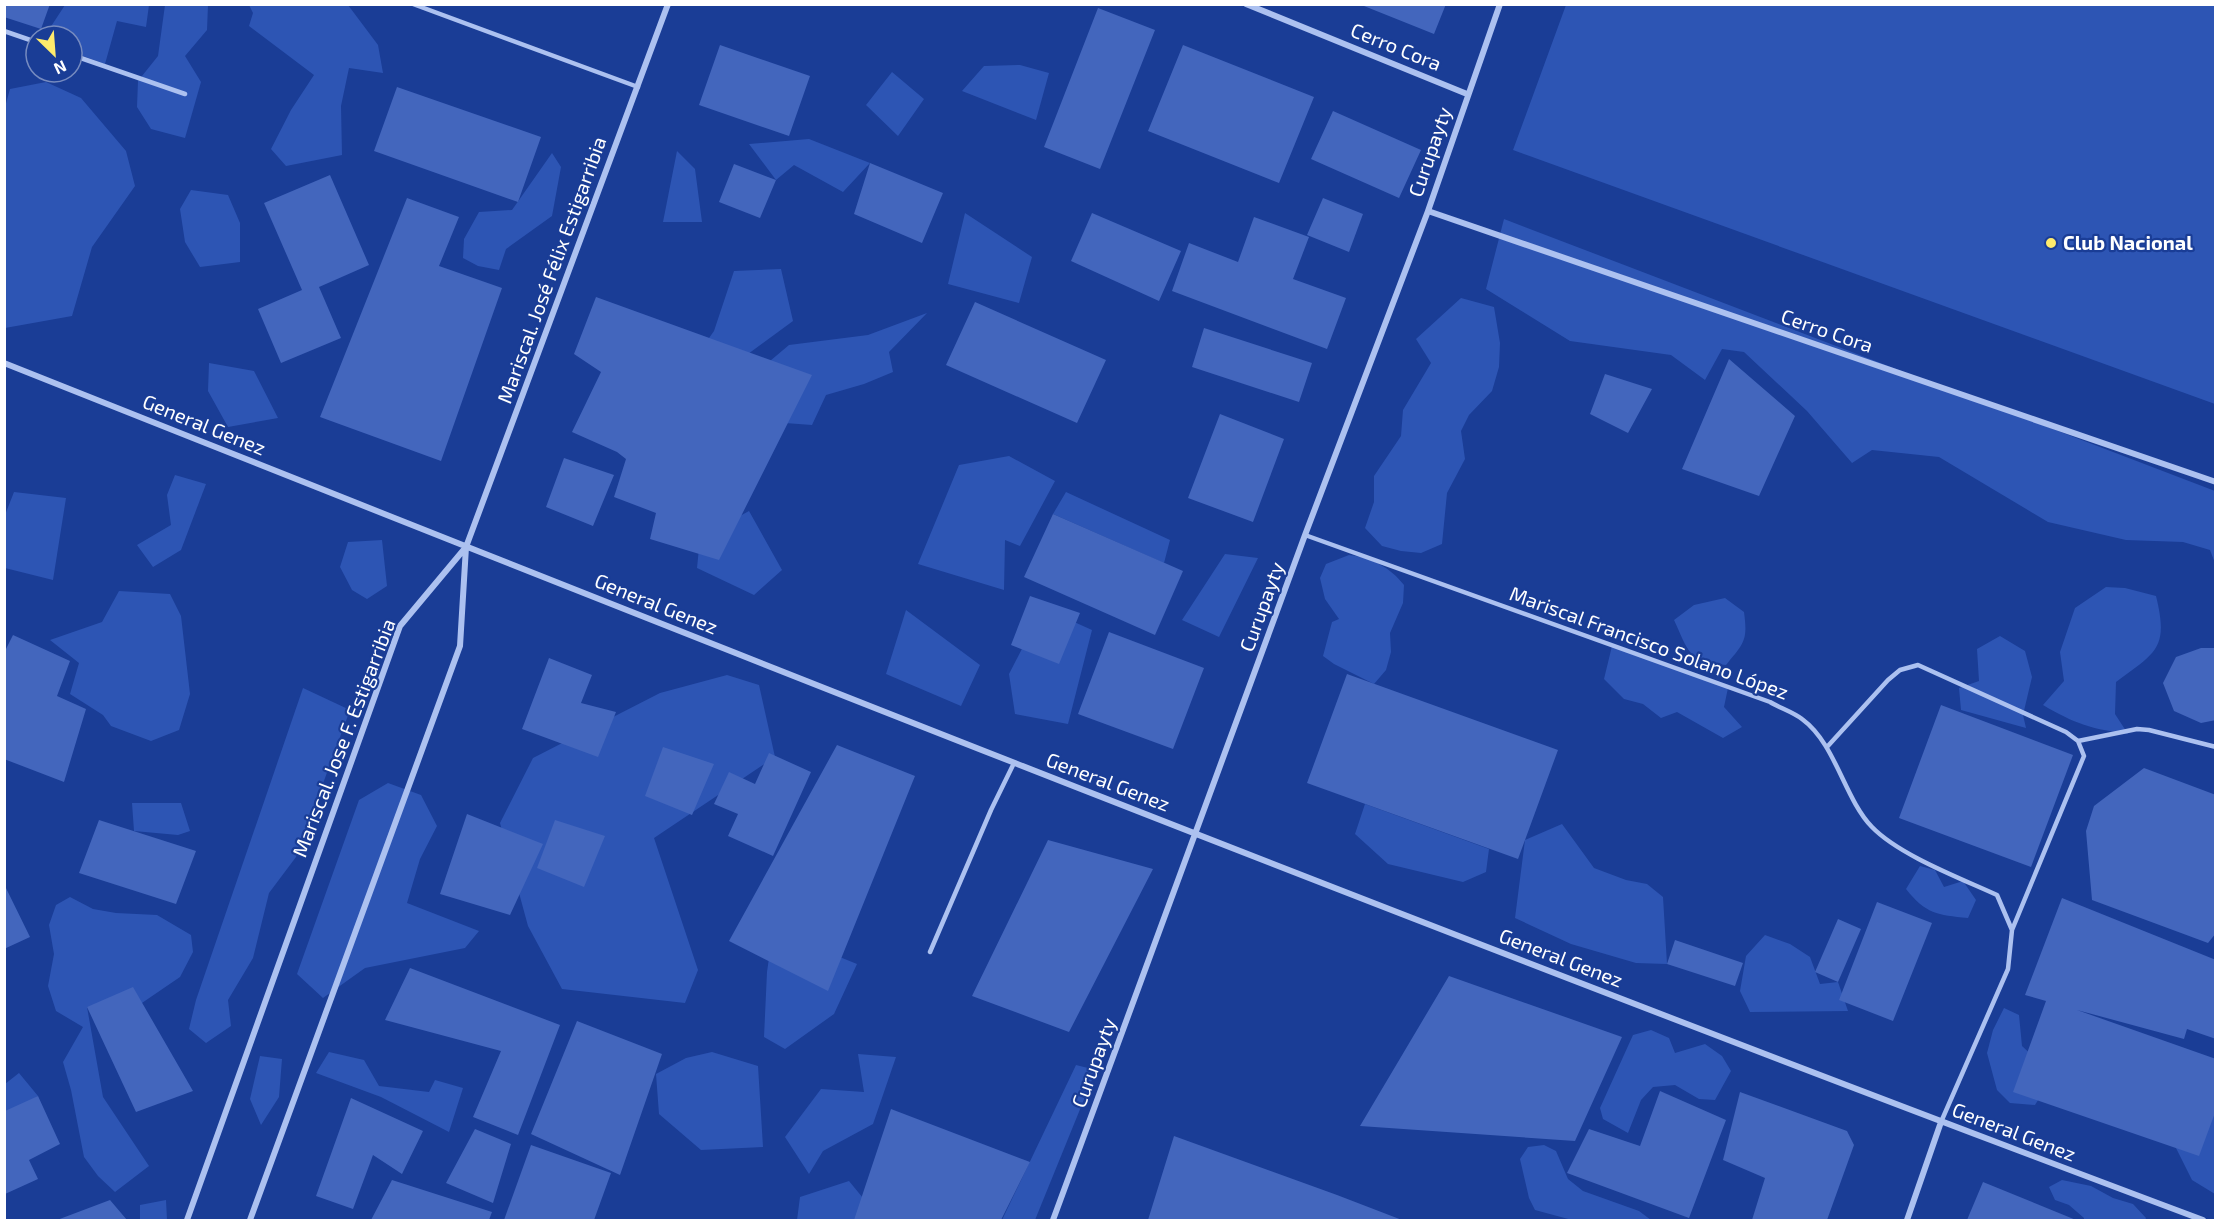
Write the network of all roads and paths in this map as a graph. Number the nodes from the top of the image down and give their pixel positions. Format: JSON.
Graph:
{"nodes":[{"id":1,"x":413,"y":4,"type":"edge"},
{"id":2,"x":668,"y":4,"type":"edge"},
{"id":3,"x":1246,"y":4,"type":"edge"},
{"id":4,"x":1500,"y":4,"type":"edge"},
{"id":5,"x":4,"y":31,"type":"edge"},
{"id":6,"x":24,"y":38,"type":"edge"},
{"id":7,"x":84,"y":59,"type":"edge"},
{"id":8,"x":638,"y":87,"type":"junction"},
{"id":9,"x":185,"y":94,"type":"dead end"},
{"id":10,"x":1467,"y":94,"type":"junction"},
{"id":11,"x":1428,"y":211,"type":"junction"},
{"id":12,"x":4,"y":363,"type":"edge"},
{"id":13,"x":2216,"y":482,"type":"edge"},
{"id":14,"x":1305,"y":535,"type":"junction"},
{"id":15,"x":466,"y":547,"type":"junction"},
{"id":16,"x":2078,"y":741,"type":"junction"},
{"id":17,"x":1827,"y":747,"type":"junction"},
{"id":18,"x":2216,"y":747,"type":"edge"},
{"id":19,"x":1014,"y":763,"type":"junction"},
{"id":20,"x":1196,"y":834,"type":"junction"},
{"id":21,"x":2012,"y":930,"type":"junction"},
{"id":22,"x":930,"y":952,"type":"dead end"},
{"id":23,"x":1941,"y":1122,"type":"junction"},
{"id":24,"x":187,"y":1221,"type":"edge"},
{"id":25,"x":249,"y":1221,"type":"edge"},
{"id":26,"x":1053,"y":1221,"type":"edge"},
{"id":27,"x":1907,"y":1221,"type":"edge"},
{"id":28,"x":2203,"y":1221,"type":"edge"}],
"edges":[{"from":1,"to":8,"type":"lane"},
{"from":2,"to":8,"type":"street","name":"Mariscal. José Félix Estigarribia"},
{"from":3,"to":10,"type":"street","name":"Cerro Cora"},
{"from":4,"to":10,"type":"street","name":"Curupayty"},
{"from":5,"to":6,"type":"lane"},
{"from":7,"to":9,"type":"lane"},
{"from":8,"to":15,"type":"street","name":"Mariscal. José Félix Estigarribia"},
{"from":10,"to":11,"type":"street","name":"Curupayty"},
{"from":11,"to":13,"type":"street","name":"Cerro Cora"},
{"from":11,"to":14,"type":"street","name":"Curupayty"},
{"from":12,"to":15,"type":"street","name":"General Genez"},
{"from":14,"to":17,"type":"lane","name":"Mariscal Francisco Solano López"},
{"from":14,"to":20,"type":"street","name":"Curupayty"},
{"from":15,"to":19,"type":"street","name":"General Genez"},
{"from":15,"to":24,"type":"street","name":"Mariscal. Jose F. Estigarribia"},
{"from":15,"to":25,"type":"street"},
{"from":16,"to":17,"type":"lane"},
{"from":16,"to":18,"type":"lane"},
{"from":16,"to":21,"type":"lane"},
{"from":17,"to":21,"type":"lane","name":"Mariscal Francisco Solano López"},
{"from":19,"to":20,"type":"street","name":"General Genez"},
{"from":19,"to":22,"type":"lane"},
{"from":20,"to":23,"type":"street","name":"General Genez"},
{"from":20,"to":26,"type":"street","name":"Curupayty"},
{"from":21,"to":23,"type":"lane","name":"Mariscal Francisco Solano López"},
{"from":23,"to":27,"type":"street","name":"Mariscal Francisco Solano López"},
{"from":23,"to":28,"type":"street","name":"General Genez"}]}
